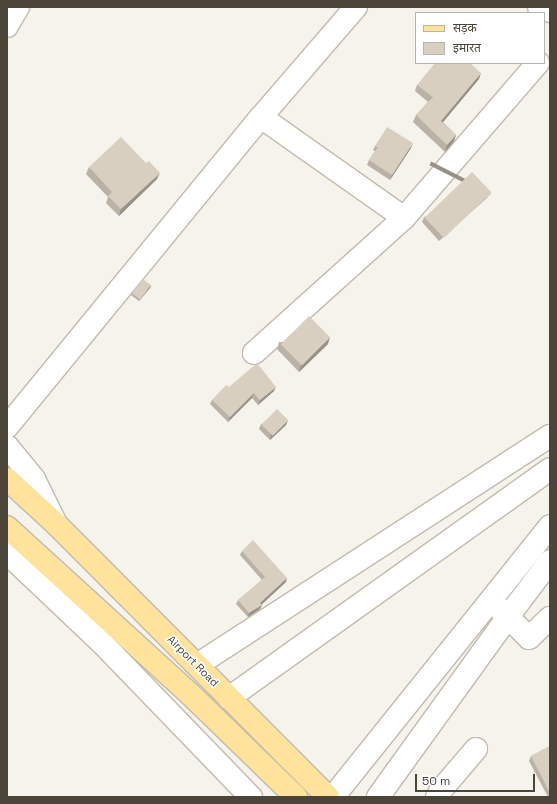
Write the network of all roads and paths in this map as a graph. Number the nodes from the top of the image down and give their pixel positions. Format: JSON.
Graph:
{"nodes":[{"id":1,"x":18,"y":7,"type":"edge"},
{"id":2,"x":356,"y":7,"type":"edge"},
{"id":3,"x":539,"y":7,"type":"edge"},
{"id":4,"x":550,"y":11,"type":"edge"},
{"id":5,"x":7,"y":26,"type":"edge"},
{"id":6,"x":537,"y":64,"type":"edge"},
{"id":7,"x":261,"y":117,"type":"junction"},
{"id":8,"x":404,"y":218,"type":"junction"},
{"id":9,"x":254,"y":353,"type":"dead end"},
{"id":10,"x":7,"y":427,"type":"edge"},
{"id":11,"x":550,"y":436,"type":"edge"},
{"id":12,"x":7,"y":446,"type":"edge"},
{"id":13,"x":550,"y":469,"type":"edge"},
{"id":14,"x":7,"y":479,"type":"edge"},
{"id":15,"x":57,"y":525,"type":"junction"},
{"id":16,"x":550,"y":526,"type":"edge"},
{"id":17,"x":7,"y":527,"type":"edge"},
{"id":18,"x":7,"y":553,"type":"edge"},
{"id":19,"x":550,"y":562,"type":"edge"},
{"id":20,"x":491,"y":600,"type":"junction"},
{"id":21,"x":508,"y":617,"type":"junction"},
{"id":22,"x":550,"y":618,"type":"edge"},
{"id":23,"x":197,"y":665,"type":"junction"},
{"id":24,"x":229,"y":698,"type":"junction"},
{"id":25,"x":476,"y":749,"type":"dead end"},
{"id":26,"x":250,"y":797,"type":"edge"},
{"id":27,"x":296,"y":797,"type":"edge"},
{"id":28,"x":328,"y":797,"type":"edge"},
{"id":29,"x":332,"y":797,"type":"edge"},
{"id":30,"x":378,"y":797,"type":"edge"},
{"id":31,"x":437,"y":797,"type":"edge"}],
"edges":[{"from":1,"to":5,"type":"street"},
{"from":2,"to":7,"type":"street"},
{"from":3,"to":4,"type":"street"},
{"from":6,"to":8,"type":"street"},
{"from":7,"to":8,"type":"street"},
{"from":7,"to":10,"type":"street"},
{"from":8,"to":9,"type":"street"},
{"from":11,"to":23,"type":"street"},
{"from":12,"to":15,"type":"street"},
{"from":13,"to":24,"type":"street"},
{"from":14,"to":15,"type":"main road","name":"Airport Road"},
{"from":15,"to":23,"type":"main road","name":"Airport Road"},
{"from":16,"to":20,"type":"street"},
{"from":17,"to":27,"type":"main road"},
{"from":18,"to":26,"type":"street"},
{"from":19,"to":21,"type":"street"},
{"from":20,"to":21,"type":"street"},
{"from":20,"to":29,"type":"street"},
{"from":21,"to":22,"type":"street"},
{"from":21,"to":30,"type":"street"},
{"from":23,"to":24,"type":"main road","name":"Airport Road"},
{"from":24,"to":28,"type":"main road","name":"Airport Road"},
{"from":25,"to":31,"type":"street"}]}
